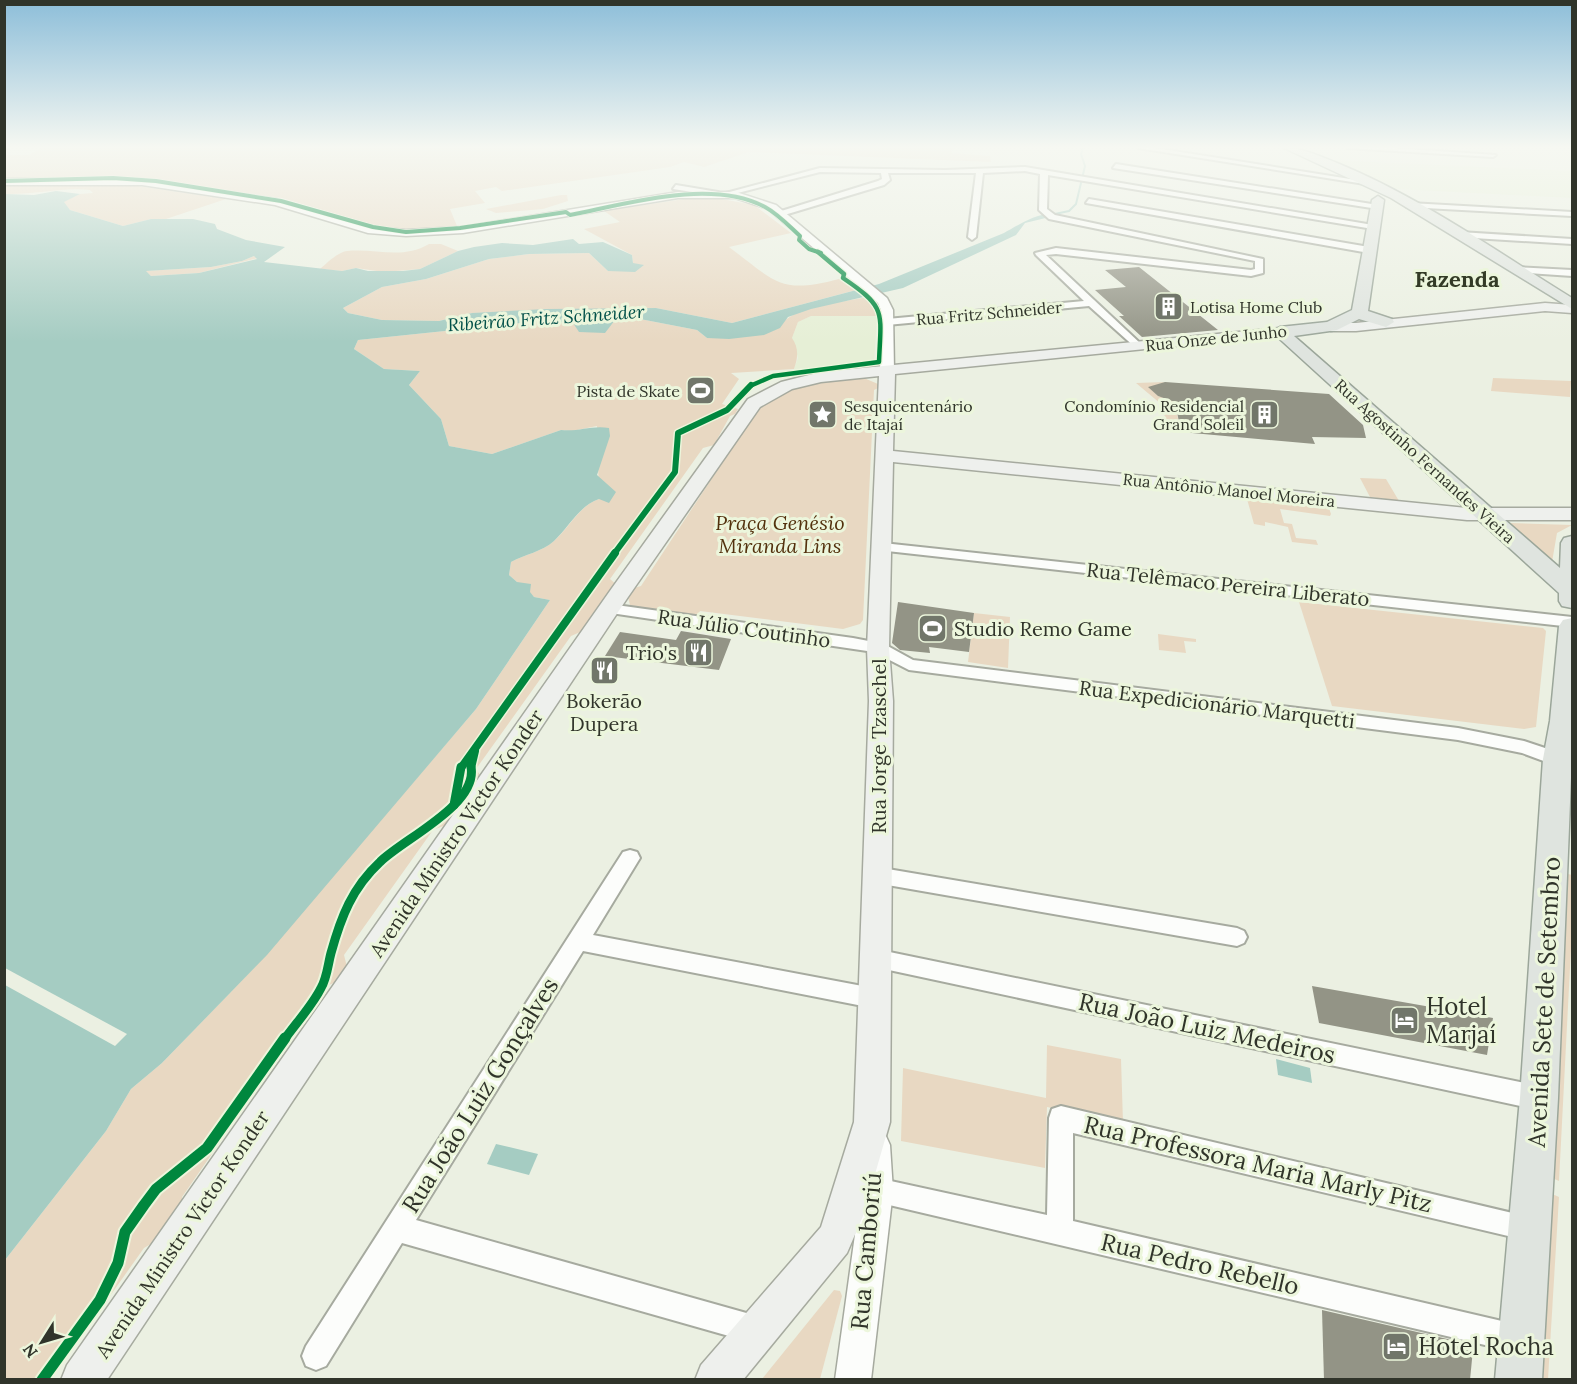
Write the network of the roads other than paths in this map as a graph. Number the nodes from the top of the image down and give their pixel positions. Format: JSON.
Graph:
{"nodes":[{"id":1,"x":311,"y":213,"type":"edge"},
{"id":2,"x":571,"y":213,"type":"edge"},
{"id":3,"x":786,"y":213,"type":"edge"},
{"id":4,"x":975,"y":213,"type":"edge"},
{"id":5,"x":1049,"y":213,"type":"edge"},
{"id":6,"x":1155,"y":213,"type":"edge"},
{"id":7,"x":1286,"y":213,"type":"edge"},
{"id":8,"x":1376,"y":213,"type":"edge"},
{"id":9,"x":1423,"y":213,"type":"edge"},
{"id":10,"x":1551,"y":213,"type":"edge"},
{"id":11,"x":781,"y":214,"type":"joint"},
{"id":12,"x":1572,"y":214,"type":"edge"},
{"id":13,"x":1372,"y":227,"type":"junction"},
{"id":14,"x":1460,"y":235,"type":"junction"},
{"id":15,"x":972,"y":237,"type":"dead end"},
{"id":16,"x":1572,"y":242,"type":"edge"},
{"id":17,"x":1369,"y":250,"type":"junction"},
{"id":18,"x":1517,"y":270,"type":"junction"},
{"id":19,"x":1572,"y":273,"type":"edge"},
{"id":20,"x":1091,"y":303,"type":"junction"},
{"id":21,"x":1569,"y":304,"type":"edge"},
{"id":22,"x":1359,"y":313,"type":"junction"},
{"id":23,"x":887,"y":322,"type":"junction"},
{"id":24,"x":1386,"y":322,"type":"junction"},
{"id":25,"x":1331,"y":327,"type":"junction"},
{"id":26,"x":1280,"y":332,"type":"junction"},
{"id":27,"x":1137,"y":346,"type":"junction"},
{"id":28,"x":887,"y":371,"type":"junction"},
{"id":29,"x":885,"y":456,"type":"junction"},
{"id":30,"x":1572,"y":514,"type":"edge"},
{"id":31,"x":1484,"y":515,"type":"junction"},
{"id":32,"x":1572,"y":543,"type":"edge"},
{"id":33,"x":883,"y":547,"type":"junction"},
{"id":34,"x":1570,"y":590,"type":"junction"},
{"id":35,"x":609,"y":609,"type":"junction"},
{"id":36,"x":1572,"y":622,"type":"edge"},
{"id":37,"x":878,"y":648,"type":"junction"},
{"id":38,"x":1565,"y":764,"type":"edge"},
{"id":39,"x":630,"y":858,"type":"dead end"},
{"id":40,"x":876,"y":875,"type":"junction"},
{"id":41,"x":1236,"y":936,"type":"dead end"},
{"id":42,"x":578,"y":941,"type":"junction"},
{"id":43,"x":875,"y":958,"type":"junction"},
{"id":44,"x":873,"y":998,"type":"junction"},
{"id":45,"x":1539,"y":1098,"type":"junction"},
{"id":46,"x":872,"y":1122,"type":"junction"},
{"id":47,"x":877,"y":1191,"type":"junction"},
{"id":48,"x":397,"y":1228,"type":"junction"},
{"id":49,"x":1530,"y":1228,"type":"junction"},
{"id":50,"x":1060,"y":1231,"type":"junction"},
{"id":51,"x":758,"y":1330,"type":"junction"},
{"id":52,"x":1523,"y":1340,"type":"junction"},
{"id":53,"x":316,"y":1356,"type":"dead end"},
{"id":54,"x":82,"y":1380,"type":"edge"},
{"id":55,"x":716,"y":1380,"type":"edge"},
{"id":56,"x":853,"y":1380,"type":"edge"},
{"id":57,"x":1518,"y":1380,"type":"edge"}],
"edges":[{"from":1,"to":2,"type":"street"},
{"from":3,"to":11,"type":"street"},
{"from":4,"to":15,"type":"street"},
{"from":5,"to":20,"type":"street"},
{"from":6,"to":17,"type":"street"},
{"from":7,"to":13,"type":"street"},
{"from":8,"to":13,"type":"main road"},
{"from":9,"to":14,"type":"main road"},
{"from":10,"to":12,"type":"street"},
{"from":11,"to":23,"type":"street"},
{"from":13,"to":17,"type":"main road"},
{"from":14,"to":16,"type":"street"},
{"from":14,"to":18,"type":"main road"},
{"from":17,"to":22,"type":"main road"},
{"from":18,"to":19,"type":"street"},
{"from":18,"to":21,"type":"main road"},
{"from":20,"to":23,"type":"street","name":"Rua Fritz Schneider"},
{"from":20,"to":27,"type":"street"},
{"from":21,"to":24,"type":"main road","name":"Rua Onze de Junho"},
{"from":22,"to":24,"type":"main road"},
{"from":22,"to":25,"type":"main road"},
{"from":23,"to":28,"type":"street"},
{"from":24,"to":25,"type":"main road","name":"Rua Onze de Junho"},
{"from":25,"to":26,"type":"main road","name":"Rua Onze de Junho"},
{"from":26,"to":27,"type":"main road","name":"Rua Onze de Junho"},
{"from":26,"to":31,"type":"main road","name":"Rua Agostinho Fernandes Vieira"},
{"from":27,"to":28,"type":"main road","name":"Rua Onze de Junho"},
{"from":28,"to":29,"type":"main road","name":"Rua Jorge Tzaschel"},
{"from":28,"to":35,"type":"main road","name":"Avenida Ministro Victor Konder"},
{"from":29,"to":31,"type":"main road","name":"Rua Antônio Manoel Moreira"},
{"from":29,"to":33,"type":"main road","name":"Rua Jorge Tzaschel"},
{"from":30,"to":31,"type":"main road","name":"Rua Antônio Manoel Moreira"},
{"from":31,"to":34,"type":"main road","name":"Rua Agostinho Fernandes Vieira"},
{"from":32,"to":34,"type":"main road","name":"Avenida Sete de Setembro"},
{"from":33,"to":36,"type":"street","name":"Rua Telêmaco Pereira Liberato"},
{"from":33,"to":37,"type":"main road","name":"Rua Jorge Tzaschel"},
{"from":34,"to":36,"type":"main road","name":"Avenida Sete de Setembro"},
{"from":35,"to":37,"type":"street","name":"Rua Júlio Coutinho"},
{"from":35,"to":54,"type":"main road","name":"Avenida Ministro Victor Konder"},
{"from":36,"to":38,"type":"main road","name":"Avenida Sete de Setembro"},
{"from":37,"to":38,"type":"street","name":"Rua Expedicionário Marquetti"},
{"from":37,"to":40,"type":"main road","name":"Rua Jorge Tzaschel"},
{"from":38,"to":45,"type":"main road","name":"Avenida Sete de Setembro"},
{"from":39,"to":42,"type":"street","name":"Rua João Luiz Gonçalves"},
{"from":40,"to":41,"type":"street"},
{"from":40,"to":43,"type":"main road","name":"Rua Jorge Tzaschel"},
{"from":42,"to":44,"type":"street"},
{"from":42,"to":48,"type":"street","name":"Rua João Luiz Gonçalves"},
{"from":43,"to":44,"type":"main road","name":"Rua Jorge Tzaschel"},
{"from":43,"to":45,"type":"street","name":"Rua João Luiz Medeiros"},
{"from":44,"to":46,"type":"main road","name":"Rua Jorge Tzaschel"},
{"from":45,"to":49,"type":"main road","name":"Avenida Sete de Setembro"},
{"from":46,"to":47,"type":"street","name":"Rua Camboriú"},
{"from":46,"to":51,"type":"main road","name":"Rua Jorge Tzaschel"},
{"from":47,"to":50,"type":"street","name":"Rua Pedro Rebello"},
{"from":47,"to":56,"type":"street","name":"Rua Camboriú"},
{"from":48,"to":51,"type":"street","name":"Rua João Luiz Gonçalves"},
{"from":48,"to":53,"type":"street"},
{"from":49,"to":50,"type":"street","name":"Rua Professora Maria Marly Pitz"},
{"from":49,"to":52,"type":"main road","name":"Avenida Sete de Setembro"},
{"from":50,"to":52,"type":"street","name":"Rua Pedro Rebello"},
{"from":51,"to":55,"type":"main road","name":"Rua Jorge Tzaschel"},
{"from":52,"to":57,"type":"main road","name":"Avenida Sete de Setembro"}]}
